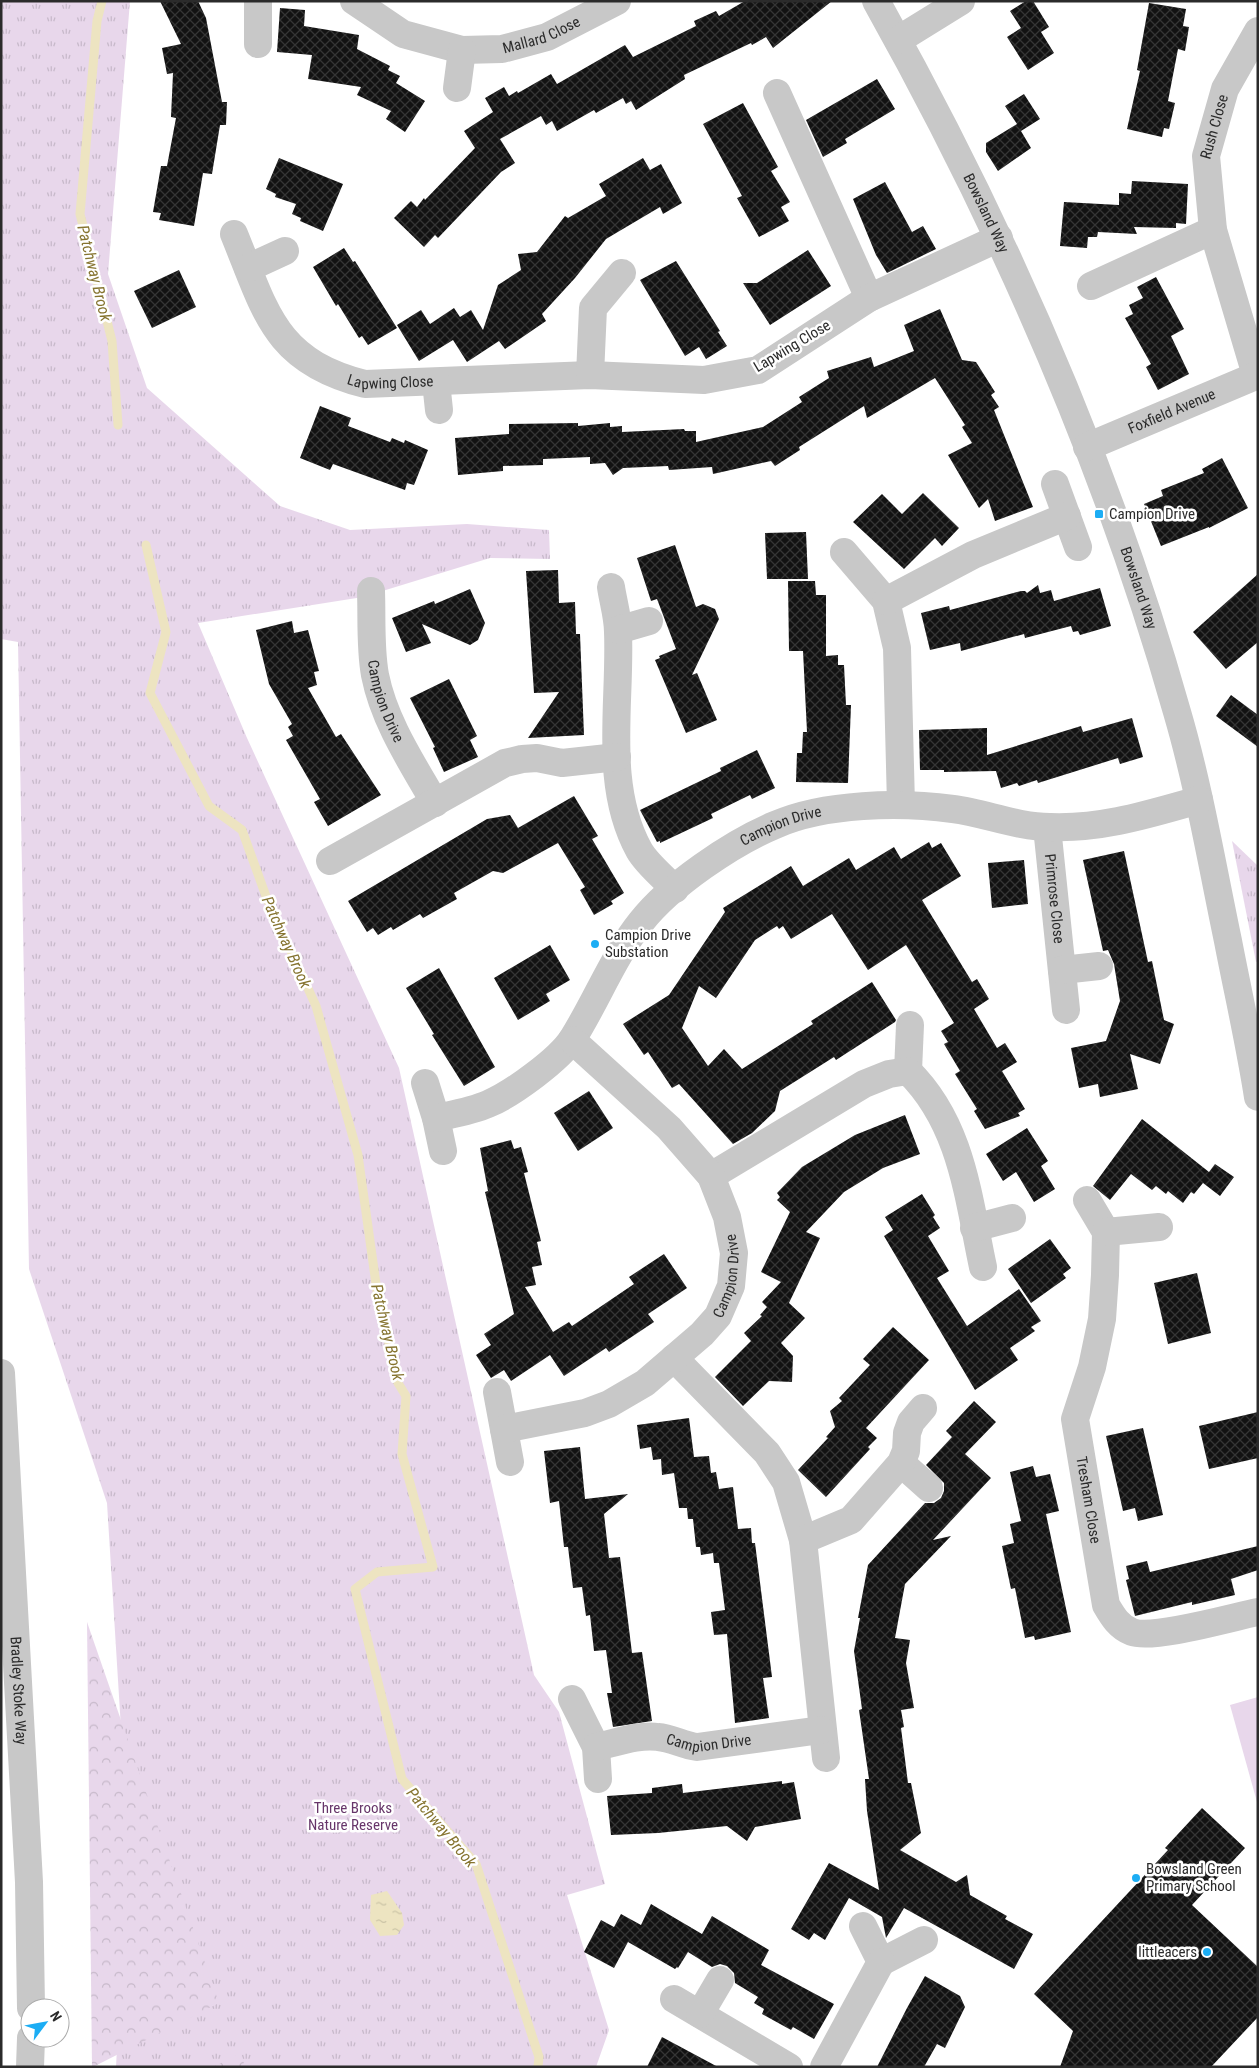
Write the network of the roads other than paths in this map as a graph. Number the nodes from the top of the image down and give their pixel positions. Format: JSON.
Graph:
{"nodes":[{"id":1,"x":258,"y":1,"type":"edge"},
{"id":2,"x":354,"y":1,"type":"edge"},
{"id":3,"x":617,"y":1,"type":"edge"},
{"id":4,"x":876,"y":1,"type":"edge"},
{"id":5,"x":961,"y":1,"type":"edge"},
{"id":6,"x":1258,"y":31,"type":"edge"},
{"id":7,"x":898,"y":40,"type":"junction"},
{"id":8,"x":258,"y":44,"type":"dead end"},
{"id":9,"x":462,"y":50,"type":"junction"},
{"id":10,"x":457,"y":88,"type":"dead end"},
{"id":11,"x":777,"y":93,"type":"dead end"},
{"id":12,"x":1213,"y":230,"type":"junction"},
{"id":13,"x":234,"y":234,"type":"dead end"},
{"id":14,"x":999,"y":238,"type":"junction"},
{"id":15,"x":285,"y":251,"type":"dead end"},
{"id":16,"x":248,"y":268,"type":"junction"},
{"id":17,"x":622,"y":273,"type":"dead end"},
{"id":18,"x":1091,"y":286,"type":"dead end"},
{"id":19,"x":868,"y":298,"type":"junction"},
{"id":20,"x":590,"y":375,"type":"junction"},
{"id":21,"x":1257,"y":375,"type":"edge"},
{"id":22,"x":436,"y":382,"type":"junction"},
{"id":23,"x":439,"y":410,"type":"dead end"},
{"id":24,"x":1087,"y":447,"type":"junction"},
{"id":25,"x":1055,"y":484,"type":"dead end"},
{"id":26,"x":1067,"y":516,"type":"junction"},
{"id":27,"x":1078,"y":547,"type":"dead end"},
{"id":28,"x":844,"y":552,"type":"dead end"},
{"id":29,"x":610,"y":587,"type":"dead end"},
{"id":30,"x":371,"y":591,"type":"dead end"},
{"id":31,"x":886,"y":601,"type":"junction"},
{"id":32,"x":649,"y":621,"type":"dead end"},
{"id":33,"x":618,"y":630,"type":"junction"},
{"id":34,"x":617,"y":757,"type":"junction"},
{"id":35,"x":1199,"y":800,"type":"junction"},
{"id":36,"x":435,"y":802,"type":"junction"},
{"id":37,"x":901,"y":805,"type":"junction"},
{"id":38,"x":1047,"y":828,"type":"junction"},
{"id":39,"x":330,"y":860,"type":"dead end"},
{"id":40,"x":675,"y":889,"type":"junction"},
{"id":41,"x":1100,"y":966,"type":"dead end"},
{"id":42,"x":1062,"y":970,"type":"junction"},
{"id":43,"x":1066,"y":1010,"type":"dead end"},
{"id":44,"x":910,"y":1026,"type":"dead end"},
{"id":45,"x":572,"y":1040,"type":"junction"},
{"id":46,"x":908,"y":1071,"type":"junction"},
{"id":47,"x":425,"y":1083,"type":"dead end"},
{"id":48,"x":1258,"y":1097,"type":"edge"},
{"id":49,"x":436,"y":1118,"type":"junction"},
{"id":50,"x":443,"y":1152,"type":"dead end"},
{"id":51,"x":711,"y":1176,"type":"junction"},
{"id":52,"x":1088,"y":1200,"type":"dead end"},
{"id":53,"x":1012,"y":1218,"type":"dead end"},
{"id":54,"x":1159,"y":1226,"type":"dead end"},
{"id":55,"x":974,"y":1228,"type":"junction"},
{"id":56,"x":1106,"y":1232,"type":"junction"},
{"id":57,"x":983,"y":1267,"type":"dead end"},
{"id":58,"x":674,"y":1358,"type":"junction"},
{"id":59,"x":1,"y":1373,"type":"edge"},
{"id":60,"x":497,"y":1392,"type":"dead end"},
{"id":61,"x":923,"y":1408,"type":"dead end"},
{"id":62,"x":504,"y":1429,"type":"junction"},
{"id":63,"x":510,"y":1462,"type":"dead end"},
{"id":64,"x":901,"y":1463,"type":"junction"},
{"id":65,"x":929,"y":1488,"type":"dead end"},
{"id":66,"x":803,"y":1540,"type":"junction"},
{"id":67,"x":1258,"y":1612,"type":"edge"},
{"id":68,"x":572,"y":1699,"type":"dead end"},
{"id":69,"x":821,"y":1730,"type":"junction"},
{"id":70,"x":596,"y":1747,"type":"junction"},
{"id":71,"x":826,"y":1758,"type":"dead end"},
{"id":72,"x":598,"y":1779,"type":"dead end"},
{"id":73,"x":863,"y":1926,"type":"dead end"},
{"id":74,"x":924,"y":1940,"type":"dead end"},
{"id":75,"x":881,"y":1962,"type":"junction"},
{"id":76,"x":720,"y":1980,"type":"dead end"},
{"id":77,"x":32,"y":1998,"type":"edge"},
{"id":78,"x":674,"y":1999,"type":"dead end"},
{"id":79,"x":700,"y":2014,"type":"junction"},
{"id":80,"x":30,"y":2048,"type":"edge"},
{"id":81,"x":30,"y":2067,"type":"edge"},
{"id":82,"x":789,"y":2067,"type":"edge"},
{"id":83,"x":824,"y":2067,"type":"edge"}],
"edges":[{"from":1,"to":8,"type":"street"},
{"from":2,"to":9,"type":"street","name":"Mallard Close"},
{"from":3,"to":9,"type":"street","name":"Mallard Close"},
{"from":4,"to":7,"type":"street","name":"Bowsland Way"},
{"from":5,"to":7,"type":"street"},
{"from":6,"to":12,"type":"street","name":"Rush Close"},
{"from":7,"to":14,"type":"street","name":"Bowsland Way"},
{"from":9,"to":10,"type":"street"},
{"from":11,"to":19,"type":"street"},
{"from":12,"to":18,"type":"street"},
{"from":12,"to":21,"type":"street","name":"Rush Close"},
{"from":13,"to":16,"type":"street","name":"Lapwing Close"},
{"from":14,"to":19,"type":"street","name":"Lapwing Close"},
{"from":14,"to":24,"type":"street","name":"Bowsland Way"},
{"from":15,"to":16,"type":"street"},
{"from":16,"to":22,"type":"street","name":"Lapwing Close"},
{"from":17,"to":20,"type":"street"},
{"from":19,"to":20,"type":"street","name":"Lapwing Close"},
{"from":20,"to":22,"type":"street","name":"Lapwing Close"},
{"from":21,"to":24,"type":"street","name":"Foxfield Avenue"},
{"from":22,"to":23,"type":"street"},
{"from":24,"to":35,"type":"street","name":"Bowsland Way"},
{"from":25,"to":26,"type":"street"},
{"from":26,"to":27,"type":"street"},
{"from":26,"to":31,"type":"street"},
{"from":28,"to":31,"type":"street"},
{"from":29,"to":33,"type":"street"},
{"from":30,"to":36,"type":"street","name":"Campion Drive"},
{"from":31,"to":37,"type":"street"},
{"from":32,"to":33,"type":"street"},
{"from":33,"to":34,"type":"street"},
{"from":34,"to":36,"type":"street"},
{"from":34,"to":40,"type":"street"},
{"from":35,"to":38,"type":"street","name":"Campion Drive"},
{"from":35,"to":48,"type":"street","name":"Bowsland Way"},
{"from":36,"to":39,"type":"street"},
{"from":37,"to":38,"type":"street","name":"Campion Drive"},
{"from":37,"to":40,"type":"street","name":"Campion Drive"},
{"from":38,"to":42,"type":"street","name":"Primrose Close"},
{"from":40,"to":45,"type":"street","name":"Campion Drive"},
{"from":41,"to":42,"type":"street"},
{"from":42,"to":43,"type":"street","name":"Primrose Close"},
{"from":44,"to":46,"type":"street"},
{"from":45,"to":49,"type":"street","name":"Campion Drive"},
{"from":45,"to":51,"type":"street","name":"Campion Drive"},
{"from":46,"to":51,"type":"street"},
{"from":46,"to":55,"type":"street"},
{"from":47,"to":49,"type":"street"},
{"from":49,"to":50,"type":"street"},
{"from":51,"to":58,"type":"street","name":"Campion Drive"},
{"from":52,"to":56,"type":"street","name":"Tresham Close"},
{"from":53,"to":55,"type":"street"},
{"from":54,"to":56,"type":"street"},
{"from":55,"to":57,"type":"street"},
{"from":56,"to":67,"type":"street","name":"Tresham Close"},
{"from":58,"to":62,"type":"street","name":"Campion Drive"},
{"from":58,"to":66,"type":"street"},
{"from":59,"to":77,"type":"street","name":"Bradley Stoke Way"},
{"from":60,"to":62,"type":"street"},
{"from":61,"to":64,"type":"street"},
{"from":62,"to":63,"type":"street"},
{"from":64,"to":65,"type":"street"},
{"from":64,"to":66,"type":"street"},
{"from":66,"to":69,"type":"street"},
{"from":68,"to":70,"type":"street"},
{"from":69,"to":70,"type":"street","name":"Campion Drive"},
{"from":69,"to":71,"type":"street"},
{"from":70,"to":72,"type":"street"},
{"from":73,"to":75,"type":"street"},
{"from":74,"to":75,"type":"street"},
{"from":75,"to":83,"type":"street"},
{"from":76,"to":79,"type":"street"},
{"from":78,"to":79,"type":"street"},
{"from":79,"to":82,"type":"street"},
{"from":80,"to":81,"type":"street"}]}
